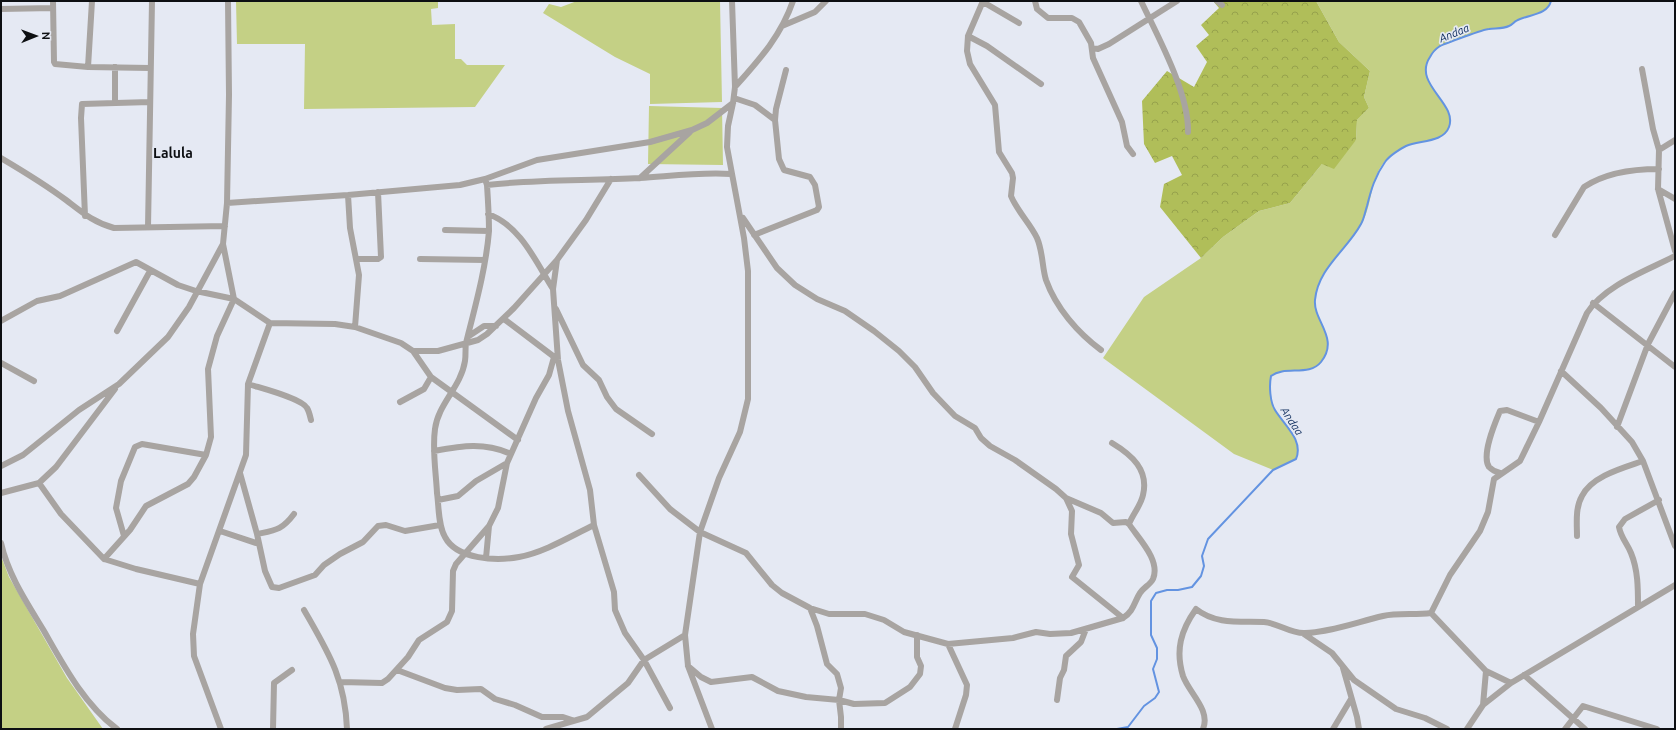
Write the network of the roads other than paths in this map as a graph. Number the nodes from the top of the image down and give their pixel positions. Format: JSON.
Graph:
{"nodes":[{"id":1,"x":92,"y":1,"type":"edge"},
{"id":2,"x":152,"y":1,"type":"edge"},
{"id":3,"x":228,"y":1,"type":"edge"},
{"id":4,"x":732,"y":1,"type":"edge"},
{"id":5,"x":793,"y":1,"type":"edge"},
{"id":6,"x":826,"y":1,"type":"edge"},
{"id":7,"x":983,"y":1,"type":"edge"},
{"id":8,"x":1035,"y":1,"type":"edge"},
{"id":9,"x":1141,"y":1,"type":"edge"},
{"id":10,"x":1177,"y":1,"type":"edge"},
{"id":11,"x":53,"y":4,"type":"edge"},
{"id":12,"x":1,"y":9,"type":"edge"},
{"id":13,"x":1149,"y":18,"type":"junction"},
{"id":14,"x":1019,"y":23,"type":"dead end"},
{"id":15,"x":782,"y":26,"type":"junction"},
{"id":16,"x":968,"y":36,"type":"junction"},
{"id":17,"x":1092,"y":48,"type":"junction"},
{"id":18,"x":88,"y":67,"type":"junction"},
{"id":19,"x":115,"y":67,"type":"junction"},
{"id":20,"x":150,"y":68,"type":"junction"},
{"id":21,"x":1642,"y":69,"type":"dead end"},
{"id":22,"x":786,"y":70,"type":"dead end"},
{"id":23,"x":1041,"y":84,"type":"dead end"},
{"id":24,"x":735,"y":87,"type":"junction"},
{"id":25,"x":734,"y":100,"type":"junction"},
{"id":26,"x":115,"y":102,"type":"junction"},
{"id":27,"x":150,"y":102,"type":"junction"},
{"id":28,"x":775,"y":120,"type":"junction"},
{"id":29,"x":692,"y":130,"type":"junction"},
{"id":30,"x":1188,"y":132,"type":"dead end"},
{"id":31,"x":1675,"y":140,"type":"edge"},
{"id":32,"x":1659,"y":150,"type":"junction"},
{"id":33,"x":1133,"y":154,"type":"dead end"},
{"id":34,"x":1,"y":158,"type":"edge"},
{"id":35,"x":1659,"y":169,"type":"junction"},
{"id":36,"x":731,"y":174,"type":"junction"},
{"id":37,"x":640,"y":178,"type":"junction"},
{"id":38,"x":611,"y":179,"type":"junction"},
{"id":39,"x":486,"y":182,"type":"junction"},
{"id":40,"x":1658,"y":189,"type":"junction"},
{"id":41,"x":378,"y":192,"type":"junction"},
{"id":42,"x":348,"y":195,"type":"junction"},
{"id":43,"x":1675,"y":199,"type":"edge"},
{"id":44,"x":227,"y":203,"type":"junction"},
{"id":45,"x":488,"y":214,"type":"junction"},
{"id":46,"x":740,"y":215,"type":"junction"},
{"id":47,"x":85,"y":216,"type":"junction"},
{"id":48,"x":225,"y":226,"type":"junction"},
{"id":49,"x":148,"y":227,"type":"junction"},
{"id":50,"x":445,"y":230,"type":"dead end"},
{"id":51,"x":488,"y":231,"type":"junction"},
{"id":52,"x":754,"y":235,"type":"junction"},
{"id":53,"x":1555,"y":235,"type":"dead end"},
{"id":54,"x":224,"y":244,"type":"junction"},
{"id":55,"x":1675,"y":251,"type":"edge"},
{"id":56,"x":1675,"y":256,"type":"edge"},
{"id":57,"x":356,"y":259,"type":"junction"},
{"id":58,"x":420,"y":259,"type":"dead end"},
{"id":59,"x":485,"y":260,"type":"junction"},
{"id":60,"x":557,"y":260,"type":"junction"},
{"id":61,"x":150,"y":271,"type":"junction"},
{"id":62,"x":543,"y":273,"type":"junction"},
{"id":63,"x":553,"y":289,"type":"junction"},
{"id":64,"x":196,"y":292,"type":"junction"},
{"id":65,"x":1675,"y":293,"type":"edge"},
{"id":66,"x":234,"y":298,"type":"junction"},
{"id":67,"x":1593,"y":303,"type":"junction"},
{"id":68,"x":553,"y":304,"type":"junction"},
{"id":69,"x":504,"y":319,"type":"junction"},
{"id":70,"x":1,"y":321,"type":"edge"},
{"id":71,"x":270,"y":323,"type":"junction"},
{"id":72,"x":496,"y":326,"type":"junction"},
{"id":73,"x":355,"y":327,"type":"junction"},
{"id":74,"x":117,"y":331,"type":"dead end"},
{"id":75,"x":469,"y":336,"type":"junction"},
{"id":76,"x":466,"y":344,"type":"junction"},
{"id":77,"x":1648,"y":344,"type":"junction"},
{"id":78,"x":1101,"y":350,"type":"dead end"},
{"id":79,"x":413,"y":351,"type":"junction"},
{"id":80,"x":556,"y":358,"type":"junction"},
{"id":81,"x":1,"y":363,"type":"edge"},
{"id":82,"x":1675,"y":367,"type":"edge"},
{"id":83,"x":1561,"y":371,"type":"junction"},
{"id":84,"x":432,"y":377,"type":"junction"},
{"id":85,"x":34,"y":381,"type":"dead end"},
{"id":86,"x":119,"y":384,"type":"junction"},
{"id":87,"x":248,"y":384,"type":"junction"},
{"id":88,"x":451,"y":393,"type":"junction"},
{"id":89,"x":400,"y":402,"type":"dead end"},
{"id":90,"x":311,"y":420,"type":"dead end"},
{"id":91,"x":1539,"y":422,"type":"junction"},
{"id":92,"x":1617,"y":427,"type":"junction"},
{"id":93,"x":652,"y":434,"type":"dead end"},
{"id":94,"x":518,"y":440,"type":"junction"},
{"id":95,"x":1112,"y":443,"type":"dead end"},
{"id":96,"x":434,"y":451,"type":"junction"},
{"id":97,"x":511,"y":454,"type":"junction"},
{"id":98,"x":206,"y":455,"type":"junction"},
{"id":99,"x":1643,"y":461,"type":"junction"},
{"id":100,"x":507,"y":463,"type":"junction"},
{"id":101,"x":1,"y":466,"type":"edge"},
{"id":102,"x":240,"y":473,"type":"junction"},
{"id":103,"x":1500,"y":473,"type":"junction"},
{"id":104,"x":640,"y":475,"type":"dead end"},
{"id":105,"x":39,"y":483,"type":"junction"},
{"id":106,"x":1,"y":493,"type":"edge"},
{"id":107,"x":1066,"y":498,"type":"junction"},
{"id":108,"x":438,"y":500,"type":"junction"},
{"id":109,"x":1659,"y":500,"type":"junction"},
{"id":110,"x":294,"y":514,"type":"dead end"},
{"id":111,"x":1129,"y":524,"type":"junction"},
{"id":112,"x":440,"y":525,"type":"junction"},
{"id":113,"x":594,"y":525,"type":"junction"},
{"id":114,"x":489,"y":526,"type":"junction"},
{"id":115,"x":220,"y":531,"type":"junction"},
{"id":116,"x":700,"y":532,"type":"junction"},
{"id":117,"x":257,"y":534,"type":"junction"},
{"id":118,"x":124,"y":536,"type":"junction"},
{"id":119,"x":1577,"y":536,"type":"dead end"},
{"id":120,"x":1,"y":543,"type":"edge"},
{"id":121,"x":259,"y":544,"type":"junction"},
{"id":122,"x":1675,"y":546,"type":"edge"},
{"id":123,"x":463,"y":553,"type":"junction"},
{"id":124,"x":486,"y":558,"type":"junction"},
{"id":125,"x":104,"y":559,"type":"junction"},
{"id":126,"x":200,"y":584,"type":"junction"},
{"id":127,"x":1675,"y":585,"type":"edge"},
{"id":128,"x":1638,"y":606,"type":"junction"},
{"id":129,"x":810,"y":608,"type":"junction"},
{"id":130,"x":304,"y":610,"type":"dead end"},
{"id":131,"x":1431,"y":613,"type":"junction"},
{"id":132,"x":1123,"y":618,"type":"junction"},
{"id":133,"x":1086,"y":629,"type":"junction"},
{"id":134,"x":1304,"y":634,"type":"junction"},
{"id":135,"x":686,"y":635,"type":"junction"},
{"id":136,"x":917,"y":635,"type":"junction"},
{"id":137,"x":948,"y":644,"type":"junction"},
{"id":138,"x":644,"y":660,"type":"junction"},
{"id":139,"x":688,"y":666,"type":"junction"},
{"id":140,"x":1343,"y":667,"type":"junction"},
{"id":141,"x":292,"y":670,"type":"dead end"},
{"id":142,"x":397,"y":670,"type":"junction"},
{"id":143,"x":1486,"y":671,"type":"junction"},
{"id":144,"x":1524,"y":675,"type":"junction"},
{"id":145,"x":341,"y":682,"type":"junction"},
{"id":146,"x":1510,"y":683,"type":"junction"},
{"id":147,"x":1351,"y":699,"type":"junction"},
{"id":148,"x":839,"y":700,"type":"junction"},
{"id":149,"x":1057,"y":700,"type":"dead end"},
{"id":150,"x":1483,"y":705,"type":"junction"},
{"id":151,"x":670,"y":708,"type":"dead end"},
{"id":152,"x":1573,"y":718,"type":"junction"},
{"id":153,"x":572,"y":720,"type":"junction"},
{"id":154,"x":116,"y":729,"type":"edge"},
{"id":155,"x":221,"y":729,"type":"edge"},
{"id":156,"x":273,"y":729,"type":"edge"},
{"id":157,"x":346,"y":729,"type":"edge"},
{"id":158,"x":546,"y":729,"type":"edge"},
{"id":159,"x":712,"y":729,"type":"edge"},
{"id":160,"x":841,"y":729,"type":"edge"},
{"id":161,"x":956,"y":729,"type":"edge"},
{"id":162,"x":1203,"y":729,"type":"edge"},
{"id":163,"x":1332,"y":729,"type":"edge"},
{"id":164,"x":1359,"y":729,"type":"edge"},
{"id":165,"x":1448,"y":729,"type":"edge"},
{"id":166,"x":1467,"y":729,"type":"edge"},
{"id":167,"x":1565,"y":729,"type":"edge"},
{"id":168,"x":1585,"y":729,"type":"edge"},
{"id":169,"x":1657,"y":729,"type":"edge"}],
"edges":[{"from":1,"to":18,"type":"street"},
{"from":2,"to":20,"type":"street"},
{"from":3,"to":44,"type":"street"},
{"from":4,"to":24,"type":"street"},
{"from":5,"to":15,"type":"street"},
{"from":6,"to":15,"type":"street"},
{"from":7,"to":14,"type":"street"},
{"from":7,"to":16,"type":"street"},
{"from":8,"to":17,"type":"street"},
{"from":9,"to":13,"type":"street"},
{"from":10,"to":13,"type":"street"},
{"from":11,"to":12,"type":"street"},
{"from":11,"to":18,"type":"street"},
{"from":13,"to":17,"type":"street"},
{"from":13,"to":30,"type":"street"},
{"from":15,"to":24,"type":"street"},
{"from":16,"to":23,"type":"street"},
{"from":16,"to":78,"type":"street"},
{"from":17,"to":33,"type":"street"},
{"from":18,"to":19,"type":"street"},
{"from":19,"to":20,"type":"street"},
{"from":19,"to":26,"type":"street"},
{"from":20,"to":27,"type":"street"},
{"from":21,"to":32,"type":"street"},
{"from":22,"to":28,"type":"street"},
{"from":24,"to":25,"type":"street"},
{"from":25,"to":28,"type":"street"},
{"from":25,"to":29,"type":"street"},
{"from":25,"to":36,"type":"street"},
{"from":26,"to":27,"type":"street"},
{"from":26,"to":47,"type":"street"},
{"from":27,"to":49,"type":"street"},
{"from":28,"to":52,"type":"street"},
{"from":29,"to":37,"type":"street"},
{"from":29,"to":39,"type":"street"},
{"from":31,"to":32,"type":"street"},
{"from":32,"to":35,"type":"street"},
{"from":34,"to":47,"type":"street"},
{"from":35,"to":40,"type":"street"},
{"from":35,"to":53,"type":"street"},
{"from":36,"to":37,"type":"street"},
{"from":36,"to":46,"type":"street"},
{"from":37,"to":38,"type":"street"},
{"from":38,"to":39,"type":"street"},
{"from":38,"to":60,"type":"street"},
{"from":39,"to":41,"type":"street"},
{"from":39,"to":45,"type":"street"},
{"from":40,"to":43,"type":"street"},
{"from":40,"to":55,"type":"street"},
{"from":41,"to":42,"type":"street"},
{"from":41,"to":57,"type":"street"},
{"from":42,"to":44,"type":"street"},
{"from":42,"to":57,"type":"street"},
{"from":44,"to":48,"type":"street"},
{"from":45,"to":51,"type":"street"},
{"from":45,"to":62,"type":"street"},
{"from":46,"to":52,"type":"street"},
{"from":46,"to":116,"type":"street"},
{"from":47,"to":49,"type":"street"},
{"from":48,"to":49,"type":"street"},
{"from":48,"to":54,"type":"street"},
{"from":50,"to":51,"type":"street"},
{"from":51,"to":59,"type":"street"},
{"from":52,"to":107,"type":"street"},
{"from":54,"to":64,"type":"street"},
{"from":54,"to":66,"type":"street"},
{"from":56,"to":67,"type":"street"},
{"from":57,"to":73,"type":"street"},
{"from":58,"to":59,"type":"street"},
{"from":59,"to":75,"type":"street"},
{"from":60,"to":62,"type":"street"},
{"from":60,"to":63,"type":"street"},
{"from":61,"to":64,"type":"street"},
{"from":61,"to":70,"type":"street"},
{"from":61,"to":74,"type":"street"},
{"from":62,"to":63,"type":"street"},
{"from":62,"to":69,"type":"street"},
{"from":63,"to":68,"type":"street"},
{"from":64,"to":66,"type":"street"},
{"from":64,"to":86,"type":"street"},
{"from":65,"to":77,"type":"street"},
{"from":66,"to":71,"type":"street"},
{"from":66,"to":98,"type":"street"},
{"from":67,"to":77,"type":"street"},
{"from":67,"to":83,"type":"street"},
{"from":68,"to":80,"type":"street"},
{"from":68,"to":93,"type":"street"},
{"from":69,"to":72,"type":"street"},
{"from":69,"to":80,"type":"street"},
{"from":71,"to":73,"type":"street"},
{"from":71,"to":87,"type":"street"},
{"from":72,"to":75,"type":"street"},
{"from":72,"to":76,"type":"street"},
{"from":73,"to":79,"type":"street"},
{"from":75,"to":76,"type":"street"},
{"from":76,"to":79,"type":"street"},
{"from":76,"to":88,"type":"street"},
{"from":77,"to":82,"type":"street"},
{"from":77,"to":92,"type":"street"},
{"from":79,"to":84,"type":"street"},
{"from":80,"to":94,"type":"street"},
{"from":80,"to":113,"type":"street"},
{"from":81,"to":85,"type":"street"},
{"from":83,"to":91,"type":"street"},
{"from":83,"to":92,"type":"street"},
{"from":84,"to":88,"type":"street"},
{"from":84,"to":89,"type":"street"},
{"from":86,"to":101,"type":"street"},
{"from":86,"to":105,"type":"street"},
{"from":87,"to":90,"type":"street"},
{"from":87,"to":102,"type":"street"},
{"from":88,"to":94,"type":"street"},
{"from":88,"to":96,"type":"street"},
{"from":91,"to":103,"type":"street"},
{"from":91,"to":103,"type":"street"},
{"from":92,"to":99,"type":"street"},
{"from":94,"to":97,"type":"street"},
{"from":95,"to":111,"type":"street"},
{"from":96,"to":97,"type":"street"},
{"from":96,"to":108,"type":"street"},
{"from":97,"to":100,"type":"street"},
{"from":98,"to":118,"type":"street"},
{"from":98,"to":118,"type":"street"},
{"from":99,"to":109,"type":"street"},
{"from":99,"to":119,"type":"street"},
{"from":100,"to":108,"type":"street"},
{"from":100,"to":114,"type":"street"},
{"from":102,"to":115,"type":"street"},
{"from":102,"to":117,"type":"street"},
{"from":103,"to":131,"type":"street"},
{"from":104,"to":116,"type":"street"},
{"from":105,"to":106,"type":"street"},
{"from":105,"to":125,"type":"street"},
{"from":107,"to":111,"type":"street"},
{"from":107,"to":132,"type":"street"},
{"from":108,"to":112,"type":"street"},
{"from":109,"to":122,"type":"street"},
{"from":109,"to":128,"type":"street"},
{"from":110,"to":117,"type":"street"},
{"from":111,"to":132,"type":"street"},
{"from":112,"to":121,"type":"street"},
{"from":112,"to":123,"type":"street"},
{"from":113,"to":124,"type":"street"},
{"from":113,"to":138,"type":"street"},
{"from":114,"to":123,"type":"street"},
{"from":114,"to":124,"type":"street"},
{"from":115,"to":121,"type":"street"},
{"from":115,"to":126,"type":"street"},
{"from":116,"to":129,"type":"street"},
{"from":116,"to":135,"type":"street"},
{"from":117,"to":121,"type":"street"},
{"from":118,"to":125,"type":"street"},
{"from":120,"to":154,"type":"street"},
{"from":123,"to":124,"type":"street"},
{"from":123,"to":142,"type":"street"},
{"from":125,"to":126,"type":"street"},
{"from":126,"to":155,"type":"street"},
{"from":127,"to":128,"type":"street"},
{"from":128,"to":144,"type":"street"},
{"from":129,"to":136,"type":"street"},
{"from":129,"to":148,"type":"street"},
{"from":130,"to":145,"type":"street"},
{"from":131,"to":134,"type":"street"},
{"from":131,"to":143,"type":"street"},
{"from":132,"to":133,"type":"street"},
{"from":133,"to":137,"type":"street"},
{"from":133,"to":149,"type":"street"},
{"from":134,"to":140,"type":"street"},
{"from":134,"to":162,"type":"street"},
{"from":135,"to":138,"type":"street"},
{"from":135,"to":139,"type":"street"},
{"from":136,"to":137,"type":"street"},
{"from":136,"to":148,"type":"street"},
{"from":137,"to":161,"type":"street"},
{"from":138,"to":151,"type":"street"},
{"from":138,"to":153,"type":"street"},
{"from":139,"to":148,"type":"street"},
{"from":139,"to":159,"type":"street"},
{"from":140,"to":147,"type":"street"},
{"from":140,"to":165,"type":"street"},
{"from":141,"to":156,"type":"street"},
{"from":142,"to":145,"type":"street"},
{"from":142,"to":153,"type":"street"},
{"from":143,"to":146,"type":"street"},
{"from":143,"to":150,"type":"street"},
{"from":144,"to":146,"type":"street"},
{"from":144,"to":152,"type":"street"},
{"from":145,"to":157,"type":"street"},
{"from":146,"to":150,"type":"street"},
{"from":147,"to":163,"type":"street"},
{"from":147,"to":164,"type":"street"},
{"from":148,"to":160,"type":"street"},
{"from":150,"to":166,"type":"street"},
{"from":152,"to":167,"type":"street"},
{"from":152,"to":168,"type":"street"},
{"from":152,"to":169,"type":"street"},
{"from":153,"to":158,"type":"street"}]}
